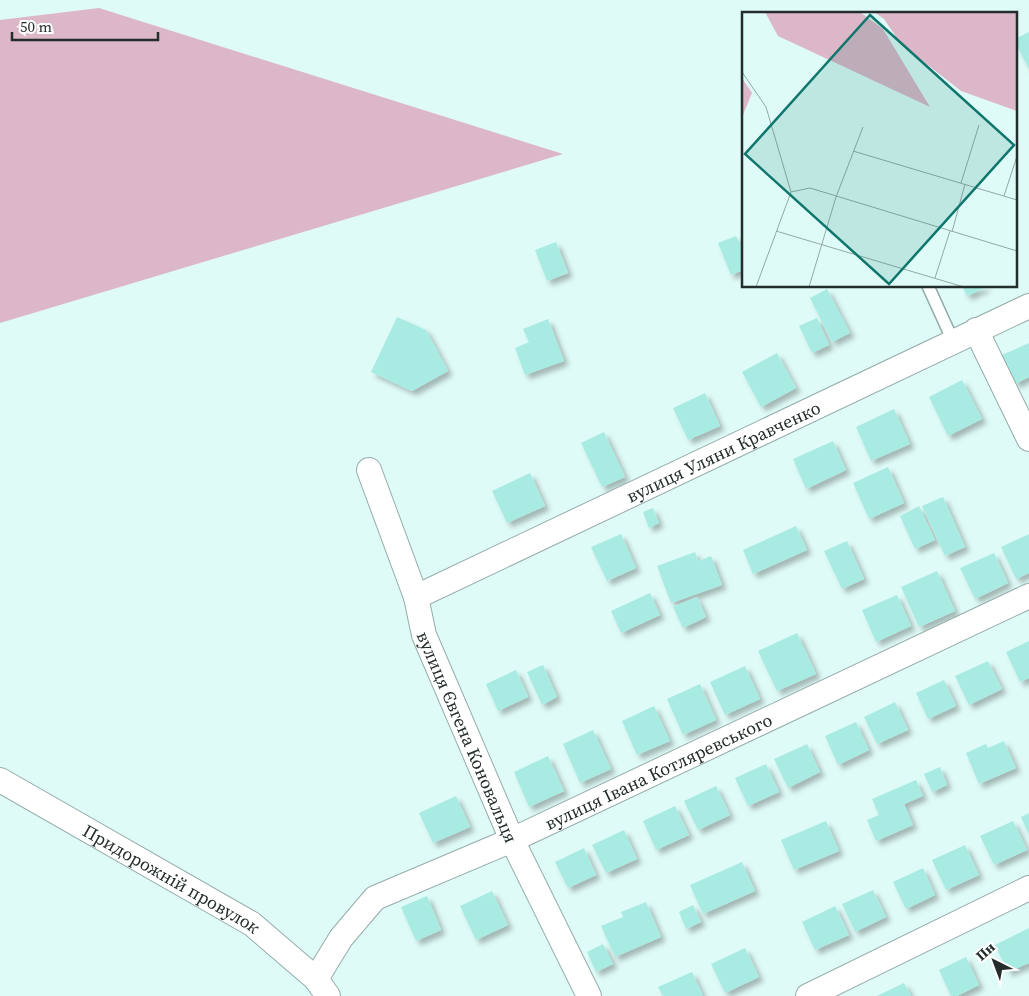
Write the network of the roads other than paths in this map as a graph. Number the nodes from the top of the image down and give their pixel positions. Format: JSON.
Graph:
{"nodes":[{"id":1,"x":929,"y":288,"type":"edge"},
{"id":2,"x":1029,"y":306,"type":"edge"},
{"id":3,"x":976,"y":330,"type":"junction"},
{"id":4,"x":953,"y":341,"type":"junction"},
{"id":5,"x":1029,"y":439,"type":"edge"},
{"id":6,"x":369,"y":470,"type":"dead end"},
{"id":7,"x":1029,"y":596,"type":"edge"},
{"id":8,"x":416,"y":597,"type":"junction"},
{"id":9,"x":0,"y":780,"type":"edge"},
{"id":10,"x":512,"y":840,"type":"junction"},
{"id":11,"x":1029,"y":888,"type":"edge"},
{"id":12,"x":322,"y":987,"type":"edge"},
{"id":13,"x":589,"y":996,"type":"edge"},
{"id":14,"x":808,"y":996,"type":"edge"}],
"edges":[{"from":1,"to":4,"type":"lane"},
{"from":2,"to":3,"type":"street","name":"вулиця Уляни Кравченко"},
{"from":3,"to":4,"type":"street","name":"вулиця Уляни Кравченко"},
{"from":3,"to":5,"type":"street"},
{"from":4,"to":8,"type":"street","name":"вулиця Уляни Кравченко"},
{"from":6,"to":8,"type":"street","name":"вулиця Євгена Коновальця"},
{"from":7,"to":10,"type":"street","name":"вулиця Івана Котляревського"},
{"from":8,"to":10,"type":"street","name":"вулиця Євгена Коновальця"},
{"from":9,"to":12,"type":"street","name":"Придорожній провулок"},
{"from":10,"to":12,"type":"street","name":"вулиця Івана Котляревського"},
{"from":10,"to":13,"type":"street","name":"вулиця Євгена Коновальця"},
{"from":11,"to":14,"type":"street"}]}
